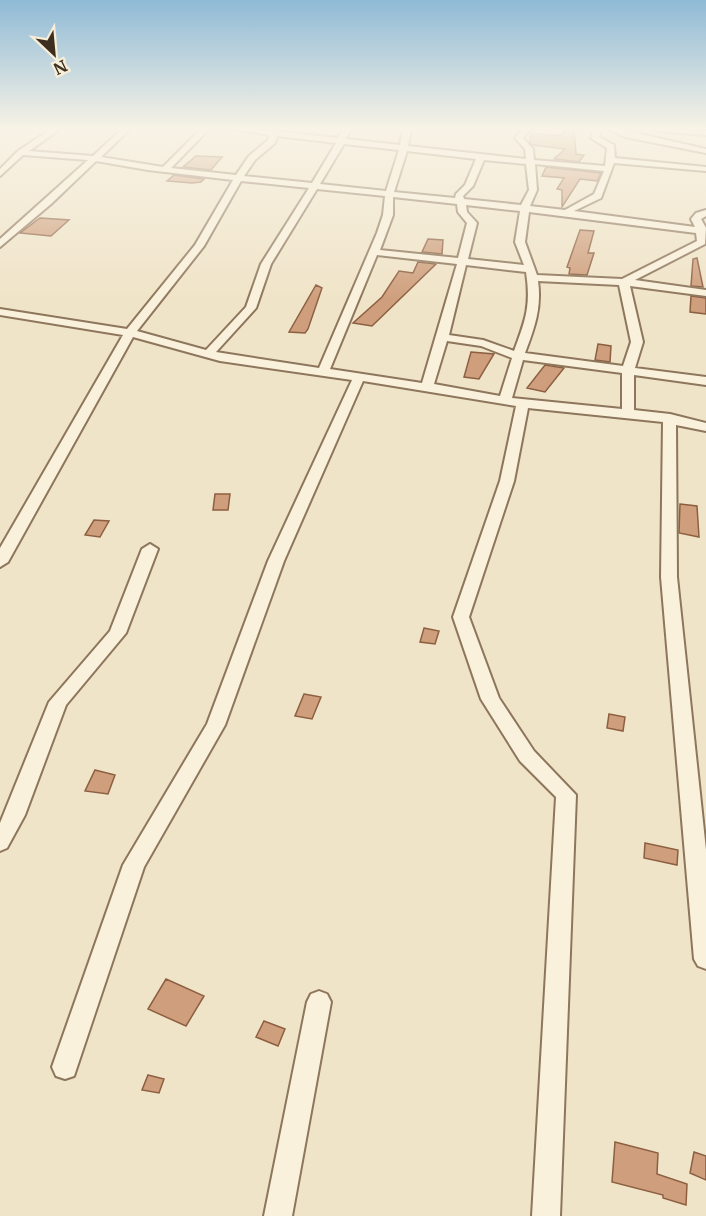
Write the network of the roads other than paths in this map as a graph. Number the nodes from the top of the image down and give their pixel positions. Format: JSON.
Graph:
{"nodes":[{"id":1,"x":65,"y":186,"type":"edge"},
{"id":2,"x":234,"y":186,"type":"edge"},
{"id":3,"x":314,"y":186,"type":"joint"},
{"id":4,"x":392,"y":186,"type":"edge"},
{"id":5,"x":469,"y":186,"type":"edge"},
{"id":6,"x":532,"y":186,"type":"edge"},
{"id":7,"x":602,"y":186,"type":"edge"},
{"id":8,"x":389,"y":194,"type":"junction"},
{"id":9,"x":460,"y":202,"type":"junction"},
{"id":10,"x":524,"y":209,"type":"junction"},
{"id":11,"x":567,"y":213,"type":"junction"},
{"id":12,"x":706,"y":213,"type":"edge"},
{"id":13,"x":703,"y":230,"type":"edge"},
{"id":14,"x":0,"y":244,"type":"edge"},
{"id":15,"x":704,"y":245,"type":"edge"},
{"id":16,"x":374,"y":252,"type":"junction"},
{"id":17,"x":463,"y":261,"type":"junction"},
{"id":18,"x":532,"y":273,"type":"junction"},
{"id":19,"x":624,"y":282,"type":"junction"},
{"id":20,"x":706,"y":293,"type":"edge"},
{"id":21,"x":0,"y":312,"type":"edge"},
{"id":22,"x":129,"y":333,"type":"junction"},
{"id":23,"x":443,"y":337,"type":"junction"},
{"id":24,"x":209,"y":353,"type":"junction"},
{"id":25,"x":518,"y":356,"type":"junction"},
{"id":26,"x":628,"y":371,"type":"junction"},
{"id":27,"x":323,"y":372,"type":"junction"},
{"id":28,"x":359,"y":377,"type":"junction"},
{"id":29,"x":706,"y":381,"type":"edge"},
{"id":30,"x":427,"y":387,"type":"junction"},
{"id":31,"x":514,"y":403,"type":"junction"},
{"id":32,"x":628,"y":414,"type":"junction"},
{"id":33,"x":670,"y":418,"type":"junction"},
{"id":34,"x":706,"y":427,"type":"edge"},
{"id":35,"x":150,"y":549,"type":"dead end"},
{"id":36,"x":0,"y":562,"type":"edge"},
{"id":37,"x":0,"y":842,"type":"edge"},
{"id":38,"x":706,"y":959,"type":"edge"},
{"id":39,"x":319,"y":1002,"type":"dead end"},
{"id":40,"x":65,"y":1067,"type":"dead end"},
{"id":41,"x":278,"y":1216,"type":"edge"},
{"id":42,"x":546,"y":1216,"type":"edge"}],
"edges":[{"from":1,"to":14,"type":"street"},
{"from":2,"to":22,"type":"street"},
{"from":3,"to":8,"type":"street"},
{"from":3,"to":24,"type":"street"},
{"from":4,"to":8,"type":"street"},
{"from":5,"to":9,"type":"street"},
{"from":6,"to":10,"type":"street"},
{"from":7,"to":11,"type":"street"},
{"from":8,"to":9,"type":"street"},
{"from":8,"to":16,"type":"street"},
{"from":9,"to":10,"type":"street"},
{"from":9,"to":17,"type":"street"},
{"from":10,"to":11,"type":"street"},
{"from":10,"to":18,"type":"street"},
{"from":11,"to":13,"type":"street"},
{"from":12,"to":13,"type":"street"},
{"from":13,"to":15,"type":"street"},
{"from":15,"to":19,"type":"street"},
{"from":16,"to":17,"type":"street"},
{"from":16,"to":27,"type":"street"},
{"from":17,"to":18,"type":"street"},
{"from":17,"to":23,"type":"street"},
{"from":18,"to":19,"type":"street"},
{"from":18,"to":25,"type":"street"},
{"from":19,"to":20,"type":"street"},
{"from":19,"to":26,"type":"street"},
{"from":21,"to":22,"type":"street"},
{"from":22,"to":24,"type":"street"},
{"from":22,"to":36,"type":"street"},
{"from":23,"to":25,"type":"street"},
{"from":23,"to":30,"type":"street"},
{"from":24,"to":27,"type":"street"},
{"from":25,"to":26,"type":"street"},
{"from":25,"to":31,"type":"street"},
{"from":26,"to":29,"type":"street"},
{"from":26,"to":32,"type":"street"},
{"from":27,"to":28,"type":"street"},
{"from":28,"to":30,"type":"street"},
{"from":28,"to":40,"type":"street"},
{"from":30,"to":31,"type":"street"},
{"from":31,"to":32,"type":"street"},
{"from":31,"to":42,"type":"street"},
{"from":32,"to":33,"type":"street"},
{"from":33,"to":34,"type":"street"},
{"from":33,"to":38,"type":"street"},
{"from":35,"to":37,"type":"street"},
{"from":39,"to":41,"type":"street"}]}
